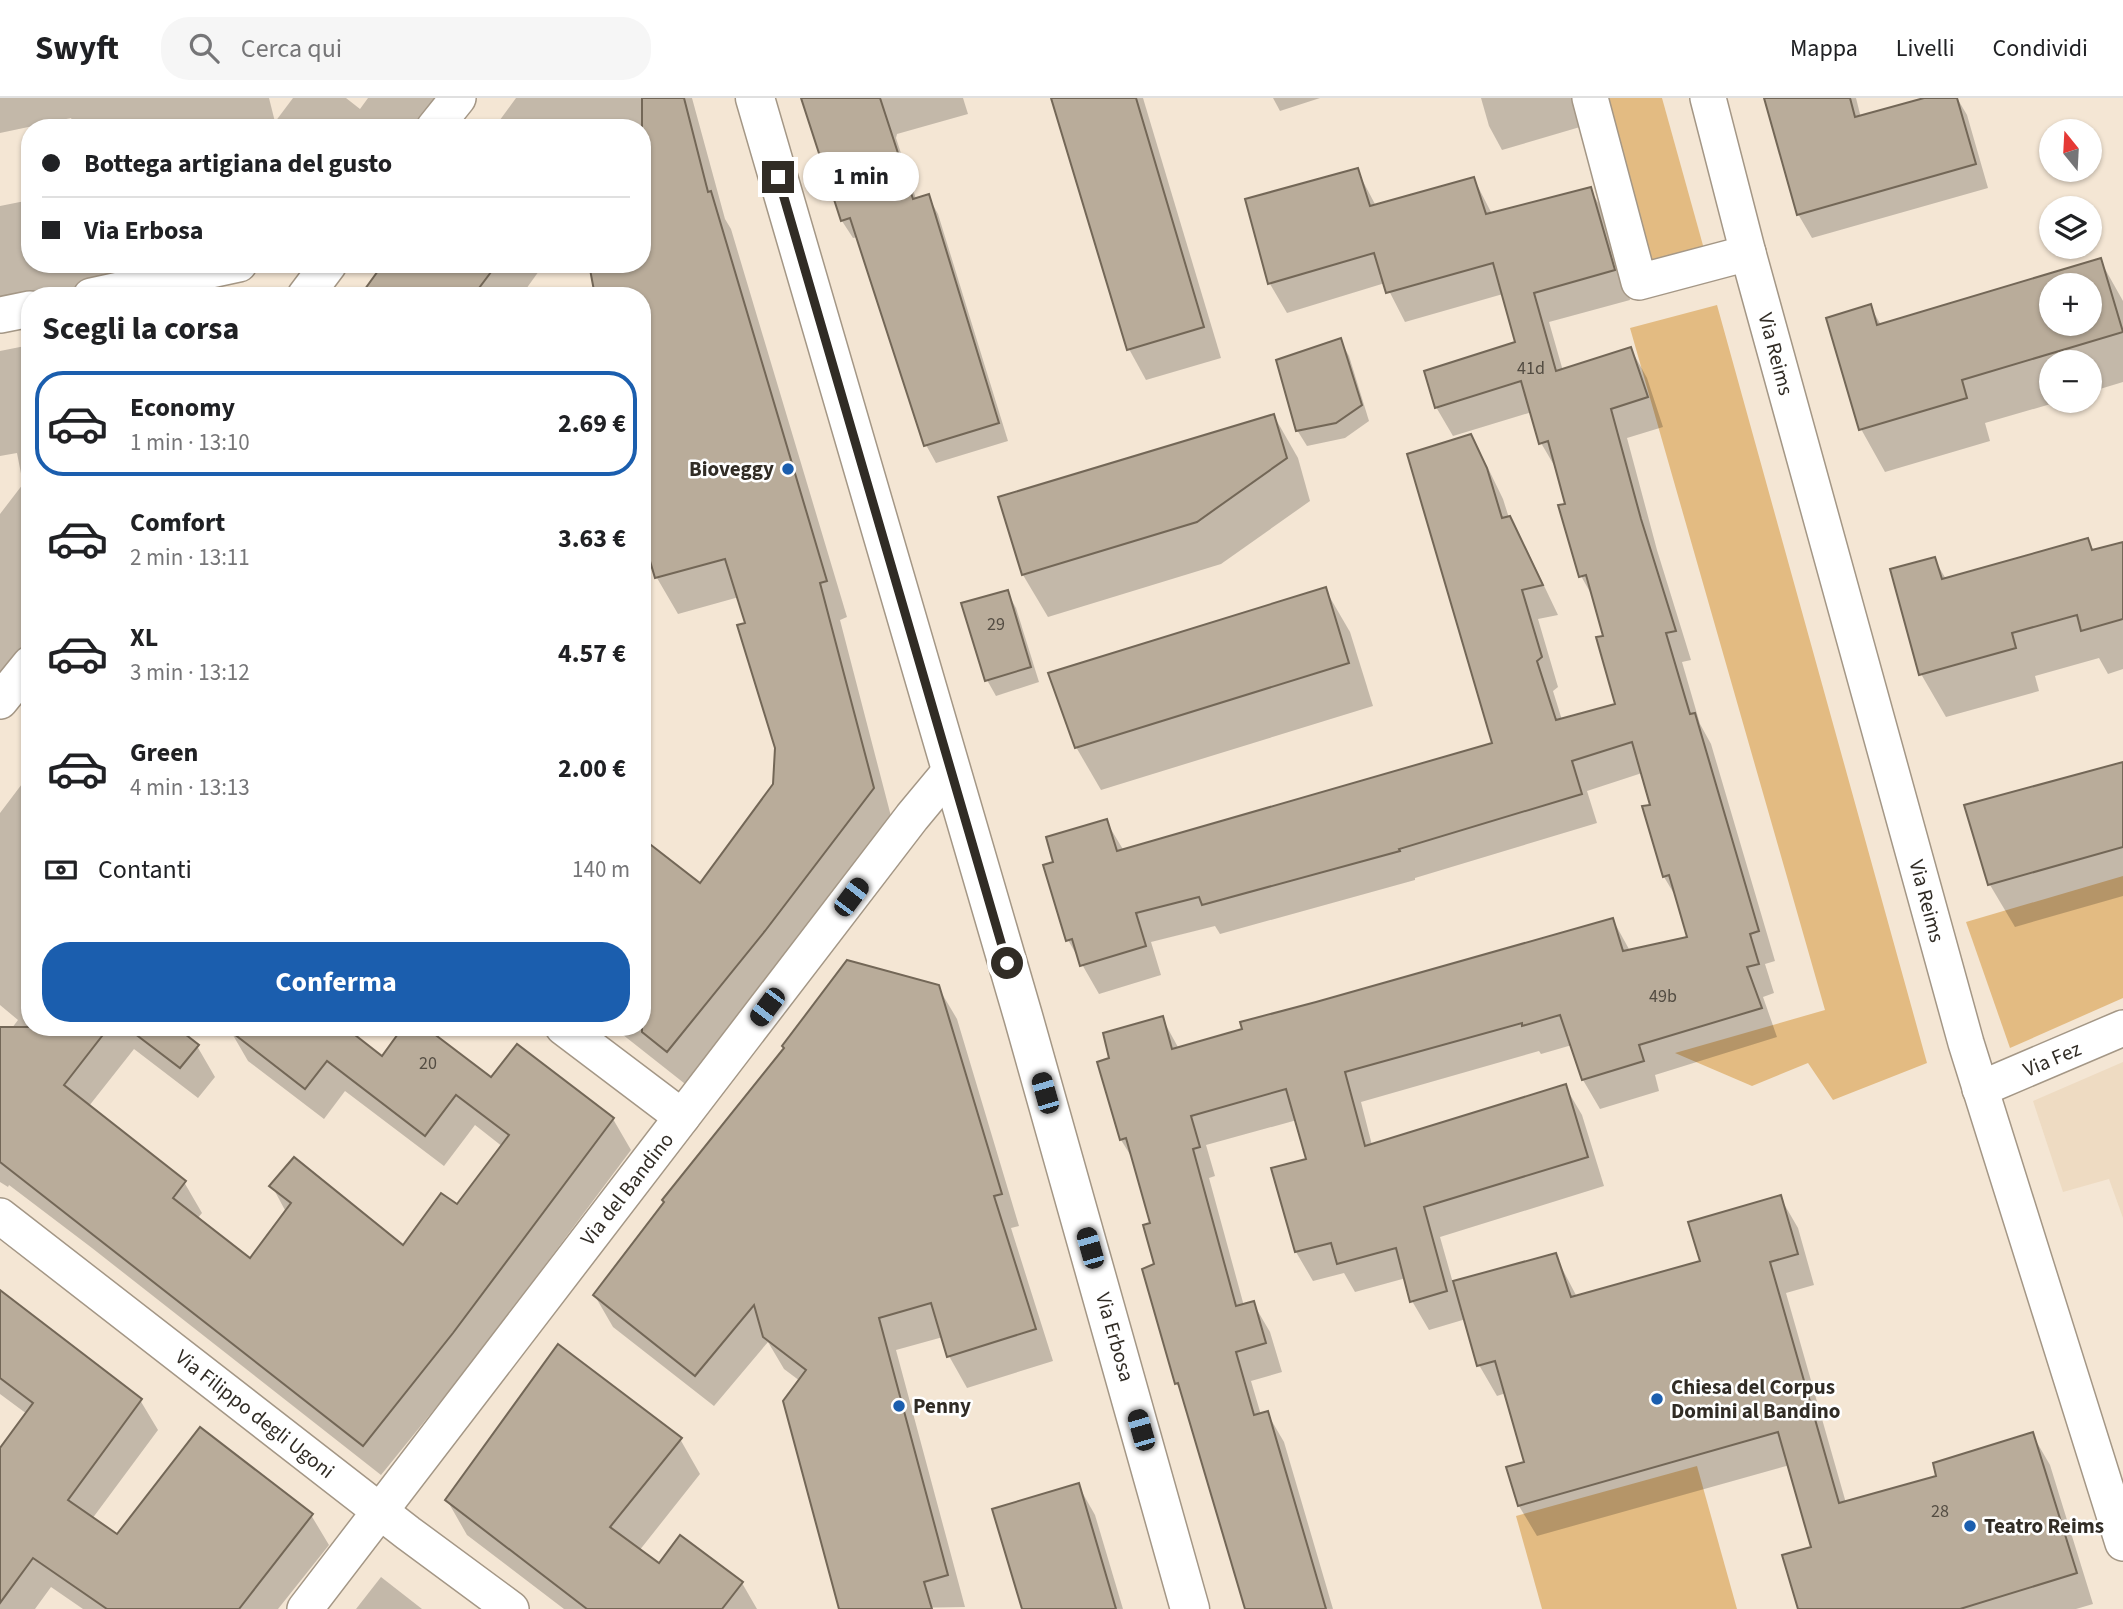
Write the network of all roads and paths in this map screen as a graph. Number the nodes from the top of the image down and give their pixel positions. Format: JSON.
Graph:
{"nodes":[{"id":1,"x":458,"y":98,"type":"edge"},
{"id":2,"x":755,"y":98,"type":"edge"},
{"id":3,"x":1590,"y":98,"type":"edge"},
{"id":4,"x":1708,"y":98,"type":"edge"},
{"id":5,"x":441,"y":119,"type":"edge"},
{"id":6,"x":1748,"y":253,"type":"junction"},
{"id":7,"x":197,"y":273,"type":"edge"},
{"id":8,"x":133,"y":287,"type":"edge"},
{"id":9,"x":21,"y":311,"type":"edge"},
{"id":10,"x":0,"y":315,"type":"edge"},
{"id":11,"x":21,"y":675,"type":"edge"},
{"id":12,"x":0,"y":701,"type":"edge"},
{"id":13,"x":951,"y":770,"type":"junction"},
{"id":14,"x":2123,"y":1028,"type":"edge"},
{"id":15,"x":574,"y":1036,"type":"edge"},
{"id":16,"x":1980,"y":1089,"type":"junction"},
{"id":17,"x":682,"y":1118,"type":"junction"},
{"id":18,"x":0,"y":1216,"type":"edge"},
{"id":19,"x":379,"y":1510,"type":"junction"},
{"id":20,"x":2123,"y":1543,"type":"edge"},
{"id":21,"x":305,"y":1609,"type":"edge"},
{"id":22,"x":511,"y":1609,"type":"edge"},
{"id":23,"x":1190,"y":1609,"type":"edge"}],
"edges":[{"from":1,"to":5,"type":"street"},
{"from":2,"to":13,"type":"main road","name":"Via Erbosa"},
{"from":3,"to":6,"type":"street"},
{"from":4,"to":6,"type":"street","name":"Via Reims"},
{"from":6,"to":16,"type":"street","name":"Via Reims"},
{"from":7,"to":8,"type":"street"},
{"from":9,"to":10,"type":"street"},
{"from":11,"to":12,"type":"street"},
{"from":13,"to":17,"type":"street","name":"Via del Bandino"},
{"from":13,"to":23,"type":"main road","name":"Via Erbosa"},
{"from":14,"to":16,"type":"street","name":"Via Fez"},
{"from":15,"to":17,"type":"street"},
{"from":16,"to":20,"type":"street","name":"Via Reims"},
{"from":17,"to":19,"type":"street","name":"Via del Bandino"},
{"from":18,"to":19,"type":"street","name":"Via Filippo degli Ugoni"},
{"from":19,"to":21,"type":"street","name":"Via del Bandino"},
{"from":19,"to":22,"type":"street","name":"Via Filippo degli Ugoni"}]}
